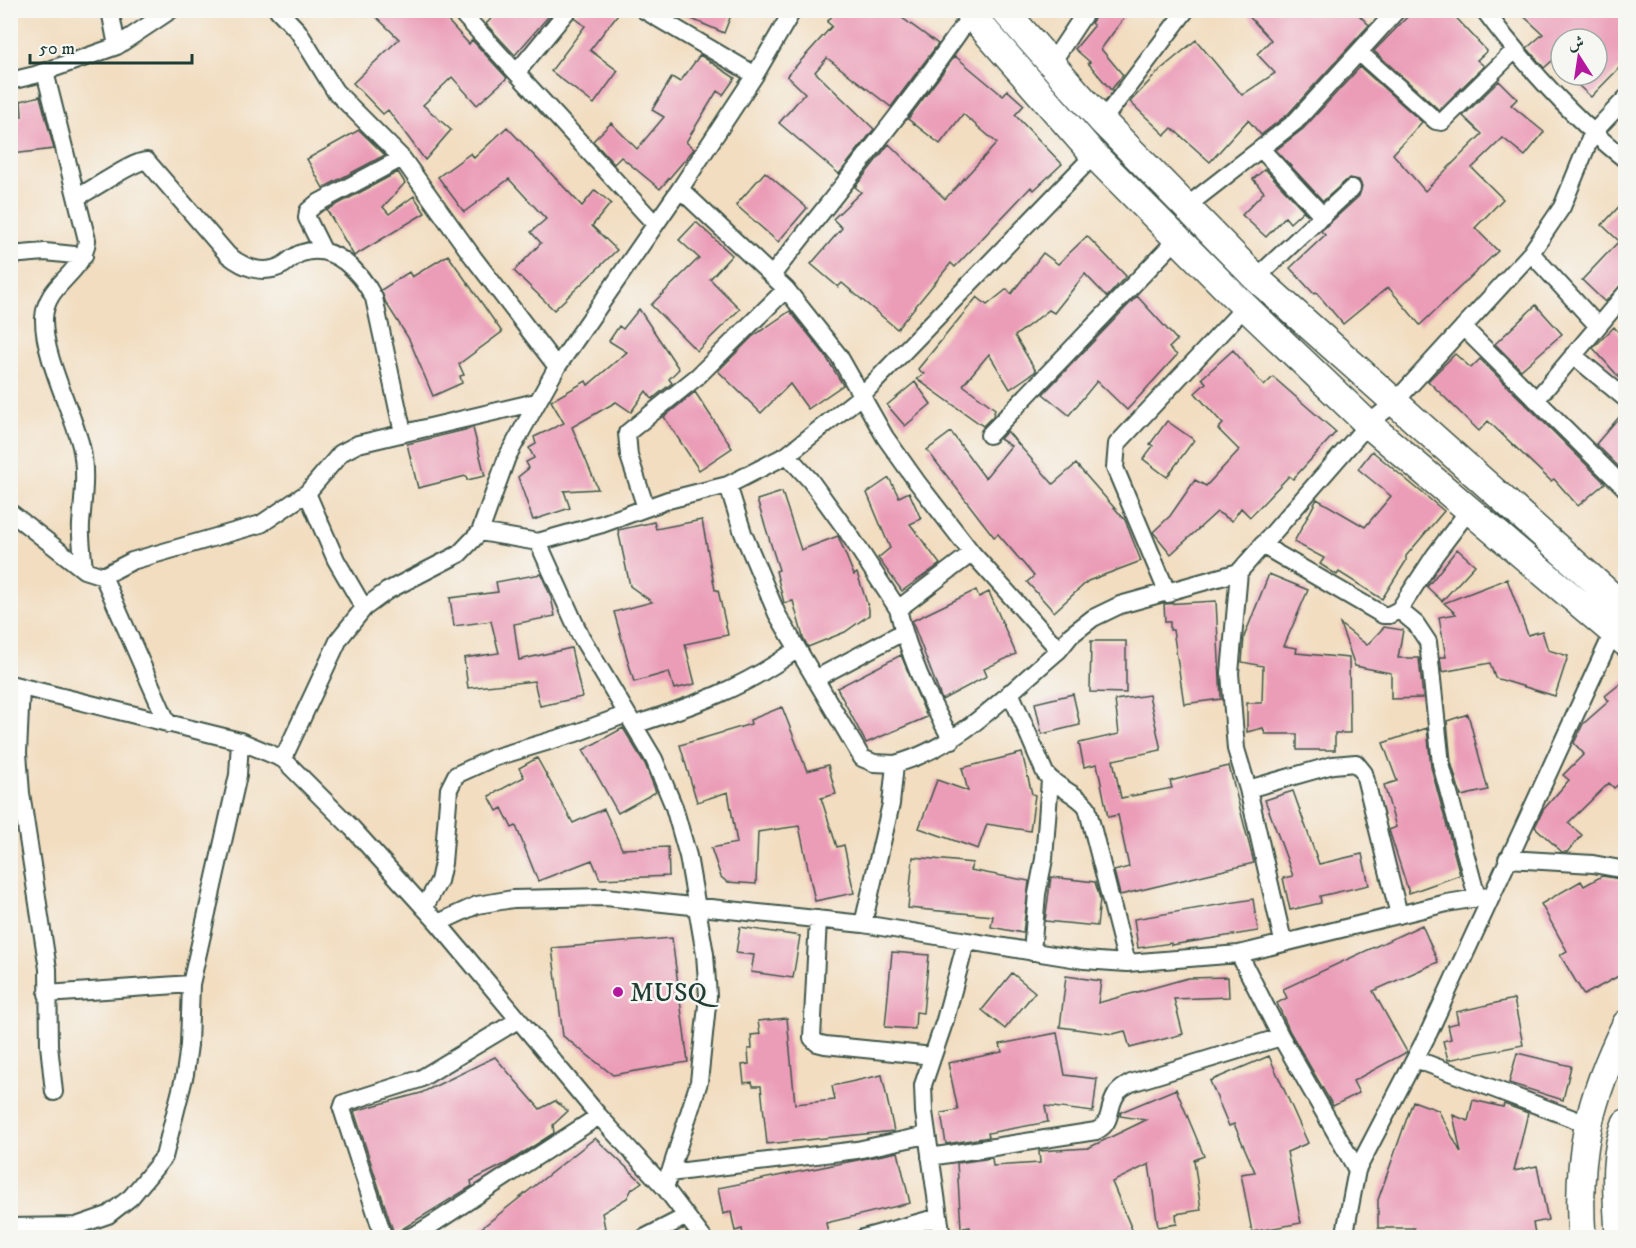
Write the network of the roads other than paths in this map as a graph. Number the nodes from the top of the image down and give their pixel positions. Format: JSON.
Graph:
{"nodes":[{"id":1,"x":110,"y":10,"type":"edge"},
{"id":2,"x":171,"y":10,"type":"edge"},
{"id":3,"x":278,"y":10,"type":"edge"},
{"id":4,"x":459,"y":10,"type":"edge"},
{"id":5,"x":568,"y":10,"type":"edge"},
{"id":6,"x":644,"y":10,"type":"edge"},
{"id":7,"x":793,"y":10,"type":"edge"},
{"id":8,"x":1004,"y":10,"type":"edge"},
{"id":9,"x":1087,"y":10,"type":"edge"},
{"id":10,"x":1186,"y":10,"type":"edge"},
{"id":11,"x":1397,"y":10,"type":"edge"},
{"id":12,"x":1484,"y":10,"type":"edge"},
{"id":13,"x":969,"y":13,"type":"edge"},
{"id":14,"x":117,"y":46,"type":"junction"},
{"id":15,"x":1514,"y":51,"type":"junction"},
{"id":16,"x":1360,"y":53,"type":"junction"},
{"id":17,"x":1051,"y":64,"type":"junction"},
{"id":18,"x":45,"y":72,"type":"junction"},
{"id":19,"x":517,"y":72,"type":"junction"},
{"id":20,"x":754,"y":75,"type":"junction"},
{"id":21,"x":10,"y":81,"type":"edge"},
{"id":22,"x":1626,"y":98,"type":"edge"},
{"id":23,"x":1102,"y":121,"type":"junction"},
{"id":24,"x":1592,"y":134,"type":"junction"},
{"id":25,"x":1261,"y":149,"type":"junction"},
{"id":26,"x":1094,"y":155,"type":"junction"},
{"id":27,"x":402,"y":158,"type":"junction"},
{"id":28,"x":1626,"y":160,"type":"edge"},
{"id":29,"x":1353,"y":188,"type":"dead end"},
{"id":30,"x":680,"y":189,"type":"junction"},
{"id":31,"x":77,"y":198,"type":"junction"},
{"id":32,"x":1187,"y":206,"type":"junction"},
{"id":33,"x":1323,"y":216,"type":"junction"},
{"id":34,"x":655,"y":224,"type":"junction"},
{"id":35,"x":1177,"y":238,"type":"junction"},
{"id":36,"x":323,"y":250,"type":"junction"},
{"id":37,"x":1531,"y":253,"type":"junction"},
{"id":38,"x":10,"y":255,"type":"edge"},
{"id":39,"x":84,"y":256,"type":"junction"},
{"id":40,"x":773,"y":274,"type":"junction"},
{"id":41,"x":1256,"y":278,"type":"junction"},
{"id":42,"x":786,"y":289,"type":"junction"},
{"id":43,"x":1626,"y":294,"type":"edge"},
{"id":44,"x":1245,"y":307,"type":"junction"},
{"id":45,"x":1597,"y":325,"type":"junction"},
{"id":46,"x":1463,"y":327,"type":"junction"},
{"id":47,"x":1574,"y":355,"type":"junction"},
{"id":48,"x":557,"y":367,"type":"junction"},
{"id":49,"x":861,"y":396,"type":"junction"},
{"id":50,"x":1626,"y":399,"type":"edge"},
{"id":51,"x":1536,"y":400,"type":"junction"},
{"id":52,"x":536,"y":402,"type":"junction"},
{"id":53,"x":1393,"y":404,"type":"junction"},
{"id":54,"x":1368,"y":424,"type":"junction"},
{"id":55,"x":403,"y":433,"type":"junction"},
{"id":56,"x":989,"y":435,"type":"dead end"},
{"id":57,"x":787,"y":455,"type":"junction"},
{"id":58,"x":728,"y":485,"type":"junction"},
{"id":59,"x":1626,"y":489,"type":"edge"},
{"id":60,"x":307,"y":493,"type":"junction"},
{"id":61,"x":646,"y":508,"type":"junction"},
{"id":62,"x":1469,"y":510,"type":"junction"},
{"id":63,"x":10,"y":512,"type":"edge"},
{"id":64,"x":480,"y":532,"type":"junction"},
{"id":65,"x":538,"y":542,"type":"junction"},
{"id":66,"x":1262,"y":545,"type":"junction"},
{"id":67,"x":972,"y":553,"type":"junction"},
{"id":68,"x":84,"y":570,"type":"junction"},
{"id":69,"x":1239,"y":572,"type":"junction"},
{"id":70,"x":103,"y":576,"type":"junction"},
{"id":71,"x":1168,"y":594,"type":"junction"},
{"id":72,"x":364,"y":608,"type":"junction"},
{"id":73,"x":898,"y":609,"type":"junction"},
{"id":74,"x":1399,"y":610,"type":"junction"},
{"id":75,"x":1623,"y":620,"type":"edge"},
{"id":76,"x":903,"y":632,"type":"junction"},
{"id":77,"x":796,"y":650,"type":"junction"},
{"id":78,"x":1059,"y":650,"type":"junction"},
{"id":79,"x":815,"y":679,"type":"junction"},
{"id":80,"x":16,"y":685,"type":"edge"},
{"id":81,"x":1010,"y":692,"type":"junction"},
{"id":82,"x":630,"y":719,"type":"junction"},
{"id":83,"x":168,"y":724,"type":"junction"},
{"id":84,"x":952,"y":740,"type":"junction"},
{"id":85,"x":240,"y":741,"type":"junction"},
{"id":86,"x":283,"y":759,"type":"junction"},
{"id":87,"x":895,"y":764,"type":"junction"},
{"id":88,"x":1050,"y":780,"type":"junction"},
{"id":89,"x":1248,"y":789,"type":"junction"},
{"id":90,"x":1508,"y":859,"type":"junction"},
{"id":91,"x":1626,"y":870,"type":"edge"},
{"id":92,"x":1483,"y":897,"type":"junction"},
{"id":93,"x":697,"y":906,"type":"junction"},
{"id":94,"x":424,"y":908,"type":"junction"},
{"id":95,"x":1399,"y":915,"type":"junction"},
{"id":96,"x":818,"y":919,"type":"junction"},
{"id":97,"x":438,"y":923,"type":"junction"},
{"id":98,"x":864,"y":924,"type":"junction"},
{"id":99,"x":1283,"y":941,"type":"junction"},
{"id":100,"x":966,"y":942,"type":"junction"},
{"id":101,"x":1032,"y":952,"type":"junction"},
{"id":102,"x":1239,"y":954,"type":"junction"},
{"id":103,"x":1127,"y":963,"type":"junction"},
{"id":104,"x":191,"y":984,"type":"junction"},
{"id":105,"x":47,"y":994,"type":"junction"},
{"id":106,"x":518,"y":1020,"type":"junction"},
{"id":107,"x":1626,"y":1024,"type":"edge"},
{"id":108,"x":1281,"y":1037,"type":"junction"},
{"id":109,"x":933,"y":1056,"type":"junction"},
{"id":110,"x":1415,"y":1059,"type":"junction"},
{"id":111,"x":54,"y":1092,"type":"dead end"},
{"id":112,"x":599,"y":1116,"type":"junction"},
{"id":113,"x":1626,"y":1123,"type":"edge"},
{"id":114,"x":1587,"y":1124,"type":"junction"},
{"id":115,"x":927,"y":1135,"type":"junction"},
{"id":116,"x":930,"y":1157,"type":"junction"},
{"id":117,"x":1357,"y":1170,"type":"junction"},
{"id":118,"x":667,"y":1180,"type":"junction"},
{"id":119,"x":685,"y":1217,"type":"junction"},
{"id":120,"x":939,"y":1217,"type":"junction"},
{"id":121,"x":10,"y":1227,"type":"edge"},
{"id":122,"x":77,"y":1232,"type":"edge"},
{"id":123,"x":418,"y":1236,"type":"edge"},
{"id":124,"x":384,"y":1238,"type":"edge"},
{"id":125,"x":644,"y":1238,"type":"edge"},
{"id":126,"x":703,"y":1238,"type":"edge"},
{"id":127,"x":863,"y":1238,"type":"edge"},
{"id":128,"x":942,"y":1238,"type":"edge"},
{"id":129,"x":1344,"y":1238,"type":"edge"},
{"id":130,"x":1582,"y":1238,"type":"edge"},
{"id":131,"x":1619,"y":1238,"type":"edge"}],
"edges":[{"from":1,"to":14,"type":"street"},
{"from":2,"to":14,"type":"street"},
{"from":3,"to":27,"type":"street"},
{"from":4,"to":19,"type":"street"},
{"from":5,"to":19,"type":"street"},
{"from":6,"to":20,"type":"street"},
{"from":7,"to":20,"type":"street"},
{"from":8,"to":17,"type":"main road"},
{"from":9,"to":17,"type":"street"},
{"from":10,"to":23,"type":"street"},
{"from":11,"to":16,"type":"street"},
{"from":12,"to":15,"type":"street"},
{"from":13,"to":26,"type":"main road"},
{"from":13,"to":40,"type":"street"},
{"from":14,"to":18,"type":"street"},
{"from":15,"to":16,"type":"street"},
{"from":15,"to":24,"type":"street"},
{"from":16,"to":25,"type":"street"},
{"from":17,"to":23,"type":"main road"},
{"from":18,"to":21,"type":"street"},
{"from":18,"to":31,"type":"street"},
{"from":19,"to":34,"type":"street"},
{"from":20,"to":30,"type":"street"},
{"from":22,"to":24,"type":"street"},
{"from":23,"to":32,"type":"main road"},
{"from":24,"to":28,"type":"street"},
{"from":24,"to":37,"type":"street"},
{"from":25,"to":32,"type":"street"},
{"from":25,"to":33,"type":"street"},
{"from":26,"to":35,"type":"main road"},
{"from":26,"to":49,"type":"street"},
{"from":27,"to":36,"type":"street"},
{"from":27,"to":48,"type":"street"},
{"from":29,"to":33,"type":"street"},
{"from":30,"to":34,"type":"street"},
{"from":30,"to":40,"type":"street"},
{"from":31,"to":36,"type":"street"},
{"from":31,"to":39,"type":"street"},
{"from":32,"to":41,"type":"main road"},
{"from":33,"to":41,"type":"street"},
{"from":34,"to":48,"type":"street"},
{"from":35,"to":44,"type":"main road"},
{"from":35,"to":56,"type":"street"},
{"from":36,"to":55,"type":"street"},
{"from":37,"to":45,"type":"street"},
{"from":37,"to":46,"type":"street"},
{"from":38,"to":39,"type":"street"},
{"from":39,"to":68,"type":"street"},
{"from":40,"to":42,"type":"street"},
{"from":41,"to":53,"type":"main road"},
{"from":42,"to":49,"type":"street"},
{"from":42,"to":61,"type":"street"},
{"from":43,"to":45,"type":"street"},
{"from":44,"to":54,"type":"main road"},
{"from":44,"to":71,"type":"street"},
{"from":45,"to":47,"type":"street"},
{"from":46,"to":51,"type":"street"},
{"from":46,"to":53,"type":"street"},
{"from":47,"to":50,"type":"street"},
{"from":47,"to":51,"type":"street"},
{"from":48,"to":52,"type":"street"},
{"from":49,"to":57,"type":"street"},
{"from":49,"to":67,"type":"street"},
{"from":51,"to":59,"type":"street"},
{"from":52,"to":55,"type":"street"},
{"from":52,"to":64,"type":"street"},
{"from":53,"to":54,"type":"street"},
{"from":53,"to":75,"type":"main road"},
{"from":54,"to":62,"type":"main road"},
{"from":54,"to":66,"type":"street"},
{"from":55,"to":60,"type":"street"},
{"from":57,"to":58,"type":"street"},
{"from":57,"to":73,"type":"street"},
{"from":58,"to":61,"type":"street"},
{"from":58,"to":77,"type":"street"},
{"from":60,"to":70,"type":"street"},
{"from":60,"to":72,"type":"street"},
{"from":61,"to":65,"type":"street"},
{"from":62,"to":74,"type":"street"},
{"from":62,"to":75,"type":"main road"},
{"from":63,"to":68,"type":"street"},
{"from":64,"to":65,"type":"street"},
{"from":64,"to":72,"type":"street"},
{"from":65,"to":82,"type":"street"},
{"from":66,"to":69,"type":"street"},
{"from":66,"to":74,"type":"street"},
{"from":67,"to":73,"type":"street"},
{"from":67,"to":78,"type":"street"},
{"from":68,"to":70,"type":"street"},
{"from":69,"to":71,"type":"street"},
{"from":69,"to":89,"type":"street"},
{"from":70,"to":83,"type":"street"},
{"from":71,"to":78,"type":"street"},
{"from":72,"to":86,"type":"street"},
{"from":73,"to":76,"type":"street"},
{"from":74,"to":92,"type":"street"},
{"from":75,"to":90,"type":"street"},
{"from":76,"to":79,"type":"street"},
{"from":76,"to":84,"type":"street"},
{"from":77,"to":79,"type":"street"},
{"from":77,"to":82,"type":"street"},
{"from":78,"to":81,"type":"street"},
{"from":79,"to":87,"type":"street"},
{"from":80,"to":83,"type":"street"},
{"from":80,"to":105,"type":"street"},
{"from":81,"to":84,"type":"street"},
{"from":81,"to":88,"type":"street"},
{"from":82,"to":93,"type":"street"},
{"from":82,"to":94,"type":"street"},
{"from":83,"to":85,"type":"street"},
{"from":84,"to":87,"type":"street"},
{"from":85,"to":86,"type":"street"},
{"from":85,"to":104,"type":"street"},
{"from":86,"to":94,"type":"street"},
{"from":87,"to":98,"type":"street"},
{"from":88,"to":101,"type":"street"},
{"from":88,"to":103,"type":"street"},
{"from":89,"to":95,"type":"street"},
{"from":89,"to":99,"type":"street"},
{"from":90,"to":91,"type":"street"},
{"from":90,"to":92,"type":"street"},
{"from":92,"to":95,"type":"street"},
{"from":92,"to":110,"type":"street"},
{"from":93,"to":96,"type":"street"},
{"from":93,"to":97,"type":"street"},
{"from":93,"to":118,"type":"street"},
{"from":94,"to":97,"type":"street"},
{"from":95,"to":99,"type":"street"},
{"from":96,"to":98,"type":"street"},
{"from":96,"to":109,"type":"street"},
{"from":97,"to":106,"type":"street"},
{"from":98,"to":100,"type":"street"},
{"from":99,"to":102,"type":"street"},
{"from":100,"to":101,"type":"street"},
{"from":100,"to":109,"type":"street"},
{"from":101,"to":103,"type":"street"},
{"from":102,"to":103,"type":"street"},
{"from":102,"to":108,"type":"street"},
{"from":104,"to":105,"type":"street"},
{"from":104,"to":122,"type":"street"},
{"from":105,"to":111,"type":"street"},
{"from":106,"to":112,"type":"street"},
{"from":106,"to":124,"type":"street"},
{"from":107,"to":114,"type":"main road"},
{"from":108,"to":116,"type":"street"},
{"from":108,"to":117,"type":"street"},
{"from":109,"to":115,"type":"street"},
{"from":110,"to":114,"type":"street"},
{"from":110,"to":117,"type":"street"},
{"from":112,"to":118,"type":"street"},
{"from":112,"to":123,"type":"street"},
{"from":113,"to":131,"type":"main road"},
{"from":114,"to":130,"type":"main road"},
{"from":115,"to":116,"type":"street"},
{"from":115,"to":118,"type":"street"},
{"from":116,"to":120,"type":"street"},
{"from":117,"to":129,"type":"street"},
{"from":118,"to":119,"type":"street"},
{"from":119,"to":125,"type":"street"},
{"from":119,"to":126,"type":"street"},
{"from":120,"to":127,"type":"street"},
{"from":120,"to":128,"type":"street"},
{"from":121,"to":122,"type":"street"}]}
